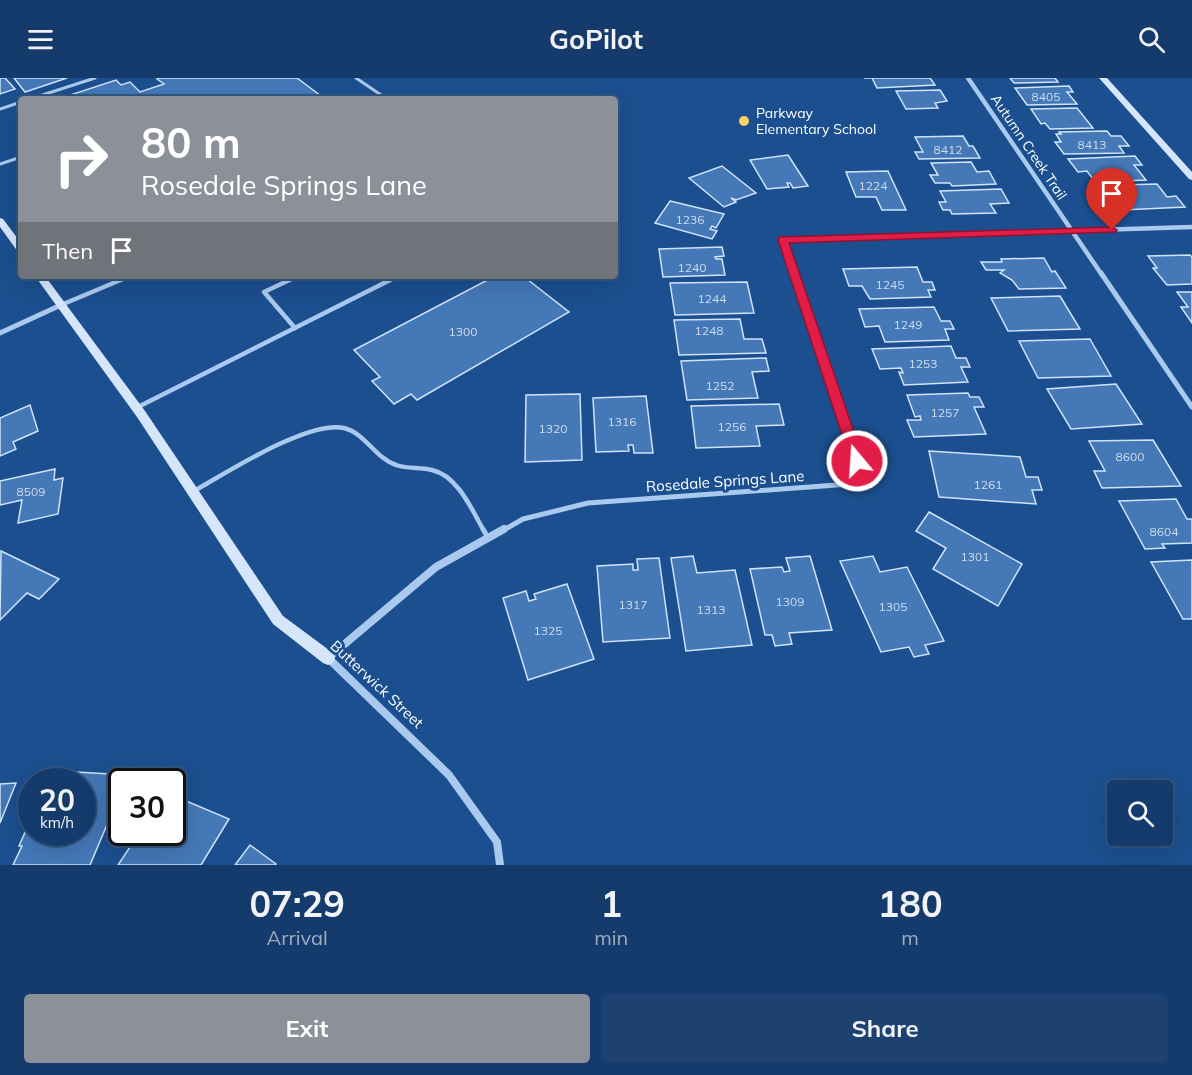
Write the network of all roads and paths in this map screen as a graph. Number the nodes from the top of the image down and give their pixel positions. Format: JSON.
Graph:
{"nodes":[{"id":1,"x":95,"y":78,"type":"edge"},
{"id":2,"x":356,"y":78,"type":"edge"},
{"id":3,"x":968,"y":78,"type":"edge"},
{"id":4,"x":1103,"y":78,"type":"edge"},
{"id":5,"x":39,"y":96,"type":"edge"},
{"id":6,"x":383,"y":96,"type":"edge"},
{"id":7,"x":18,"y":103,"type":"edge"},
{"id":8,"x":0,"y":109,"type":"edge"},
{"id":9,"x":18,"y":158,"type":"edge"},
{"id":10,"x":0,"y":164,"type":"edge"},
{"id":11,"x":1192,"y":177,"type":"edge"},
{"id":12,"x":0,"y":221,"type":"edge"},
{"id":13,"x":1192,"y":227,"type":"edge"},
{"id":14,"x":1072,"y":231,"type":"junction"},
{"id":15,"x":18,"y":246,"type":"edge"},
{"id":16,"x":42,"y":279,"type":"edge"},
{"id":17,"x":123,"y":279,"type":"edge"},
{"id":18,"x":292,"y":279,"type":"edge"},
{"id":19,"x":392,"y":279,"type":"edge"},
{"id":20,"x":61,"y":305,"type":"junction"},
{"id":21,"x":295,"y":327,"type":"junction"},
{"id":22,"x":0,"y":333,"type":"edge"},
{"id":23,"x":1192,"y":407,"type":"edge"},
{"id":24,"x":139,"y":411,"type":"junction"},
{"id":25,"x":192,"y":492,"type":"junction"},
{"id":26,"x":488,"y":538,"type":"junction"},
{"id":27,"x":328,"y":658,"type":"junction"},
{"id":28,"x":500,"y":865,"type":"edge"}],
"edges":[{"from":1,"to":5,"type":"lane"},
{"from":2,"to":6,"type":"lane"},
{"from":3,"to":14,"type":"street","name":"Autumn Creek Trail"},
{"from":4,"to":11,"type":"street"},
{"from":7,"to":8,"type":"lane"},
{"from":9,"to":10,"type":"lane"},
{"from":12,"to":15,"type":"street"},
{"from":13,"to":14,"type":"street","name":"Rosedale Springs Lane"},
{"from":14,"to":23,"type":"street","name":"Autumn Creek Trail"},
{"from":14,"to":26,"type":"street","name":"Rosedale Springs Lane"},
{"from":16,"to":20,"type":"street","name":"Butterwick Street"},
{"from":17,"to":20,"type":"lane"},
{"from":18,"to":21,"type":"lane"},
{"from":19,"to":21,"type":"lane"},
{"from":20,"to":22,"type":"street"},
{"from":20,"to":24,"type":"street","name":"Butterwick Street"},
{"from":21,"to":24,"type":"lane"},
{"from":24,"to":25,"type":"street","name":"Butterwick Street"},
{"from":25,"to":26,"type":"lane"},
{"from":25,"to":27,"type":"street","name":"Butterwick Street"},
{"from":26,"to":27,"type":"street","name":"Rosedale Springs Lane"},
{"from":27,"to":28,"type":"street","name":"Butterwick Street"}]}
